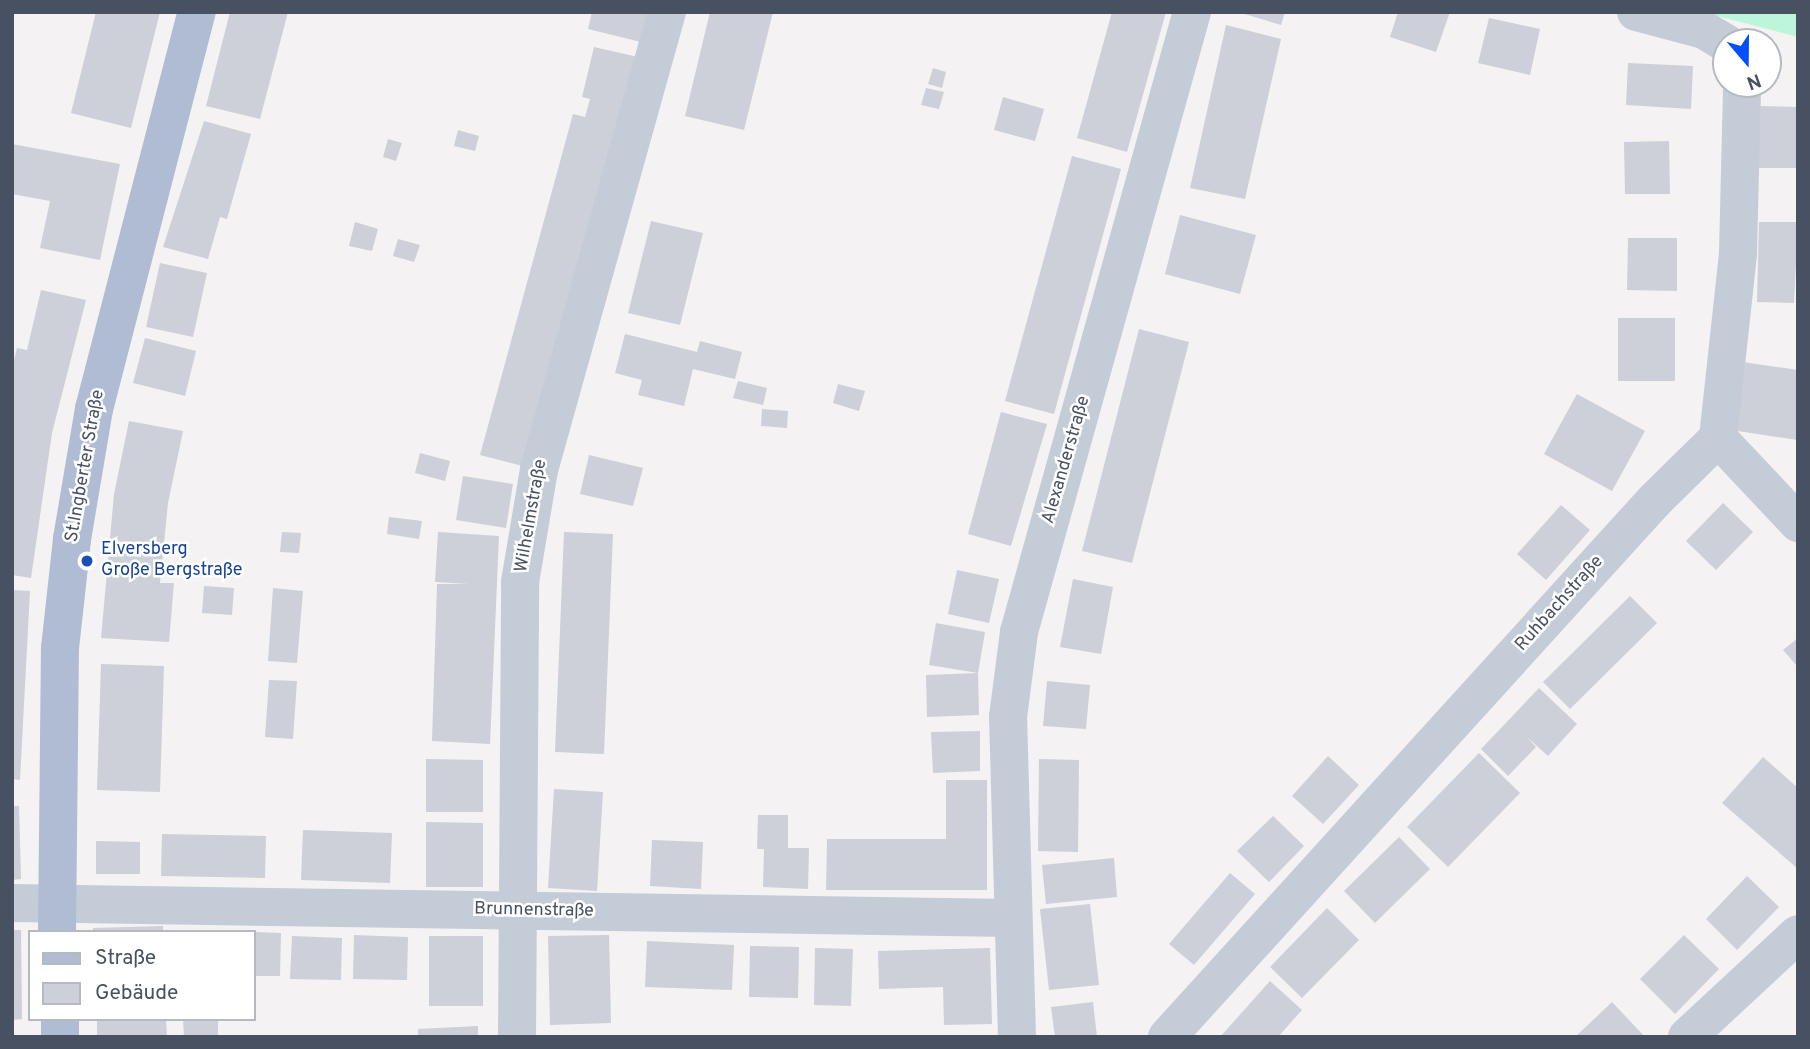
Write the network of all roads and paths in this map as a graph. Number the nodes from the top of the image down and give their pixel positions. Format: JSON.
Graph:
{"nodes":[{"id":1,"x":197,"y":12,"type":"edge"},
{"id":2,"x":667,"y":12,"type":"edge"},
{"id":3,"x":1192,"y":12,"type":"edge"},
{"id":4,"x":1636,"y":12,"type":"edge"},
{"id":5,"x":1712,"y":35,"type":"edge"},
{"id":6,"x":1742,"y":98,"type":"edge"},
{"id":7,"x":1718,"y":438,"type":"junction"},
{"id":8,"x":1798,"y":523,"type":"edge"},
{"id":9,"x":12,"y":903,"type":"edge"},
{"id":10,"x":514,"y":911,"type":"junction"},
{"id":11,"x":57,"y":917,"type":"edge"},
{"id":12,"x":1011,"y":918,"type":"junction"},
{"id":13,"x":1798,"y":934,"type":"edge"},
{"id":14,"x":517,"y":1037,"type":"edge"},
{"id":15,"x":1017,"y":1037,"type":"edge"},
{"id":16,"x":1167,"y":1037,"type":"edge"},
{"id":17,"x":1686,"y":1037,"type":"edge"}],
"edges":[{"from":1,"to":11,"type":"main road","name":"St.Ingberter Straße"},
{"from":2,"to":10,"type":"street","name":"Wilhelmstraße"},
{"from":3,"to":12,"type":"street","name":"Alexanderstraße"},
{"from":4,"to":5,"type":"street"},
{"from":6,"to":7,"type":"street"},
{"from":7,"to":8,"type":"street"},
{"from":7,"to":16,"type":"street","name":"Ruhbachstraße"},
{"from":9,"to":11,"type":"street","name":"Brunnenstraße"},
{"from":10,"to":11,"type":"street","name":"Brunnenstraße"},
{"from":10,"to":12,"type":"street","name":"Brunnenstraße"},
{"from":10,"to":14,"type":"street","name":"Wilhelmstraße"},
{"from":12,"to":15,"type":"street","name":"Alexanderstraße"},
{"from":13,"to":17,"type":"street"}]}
